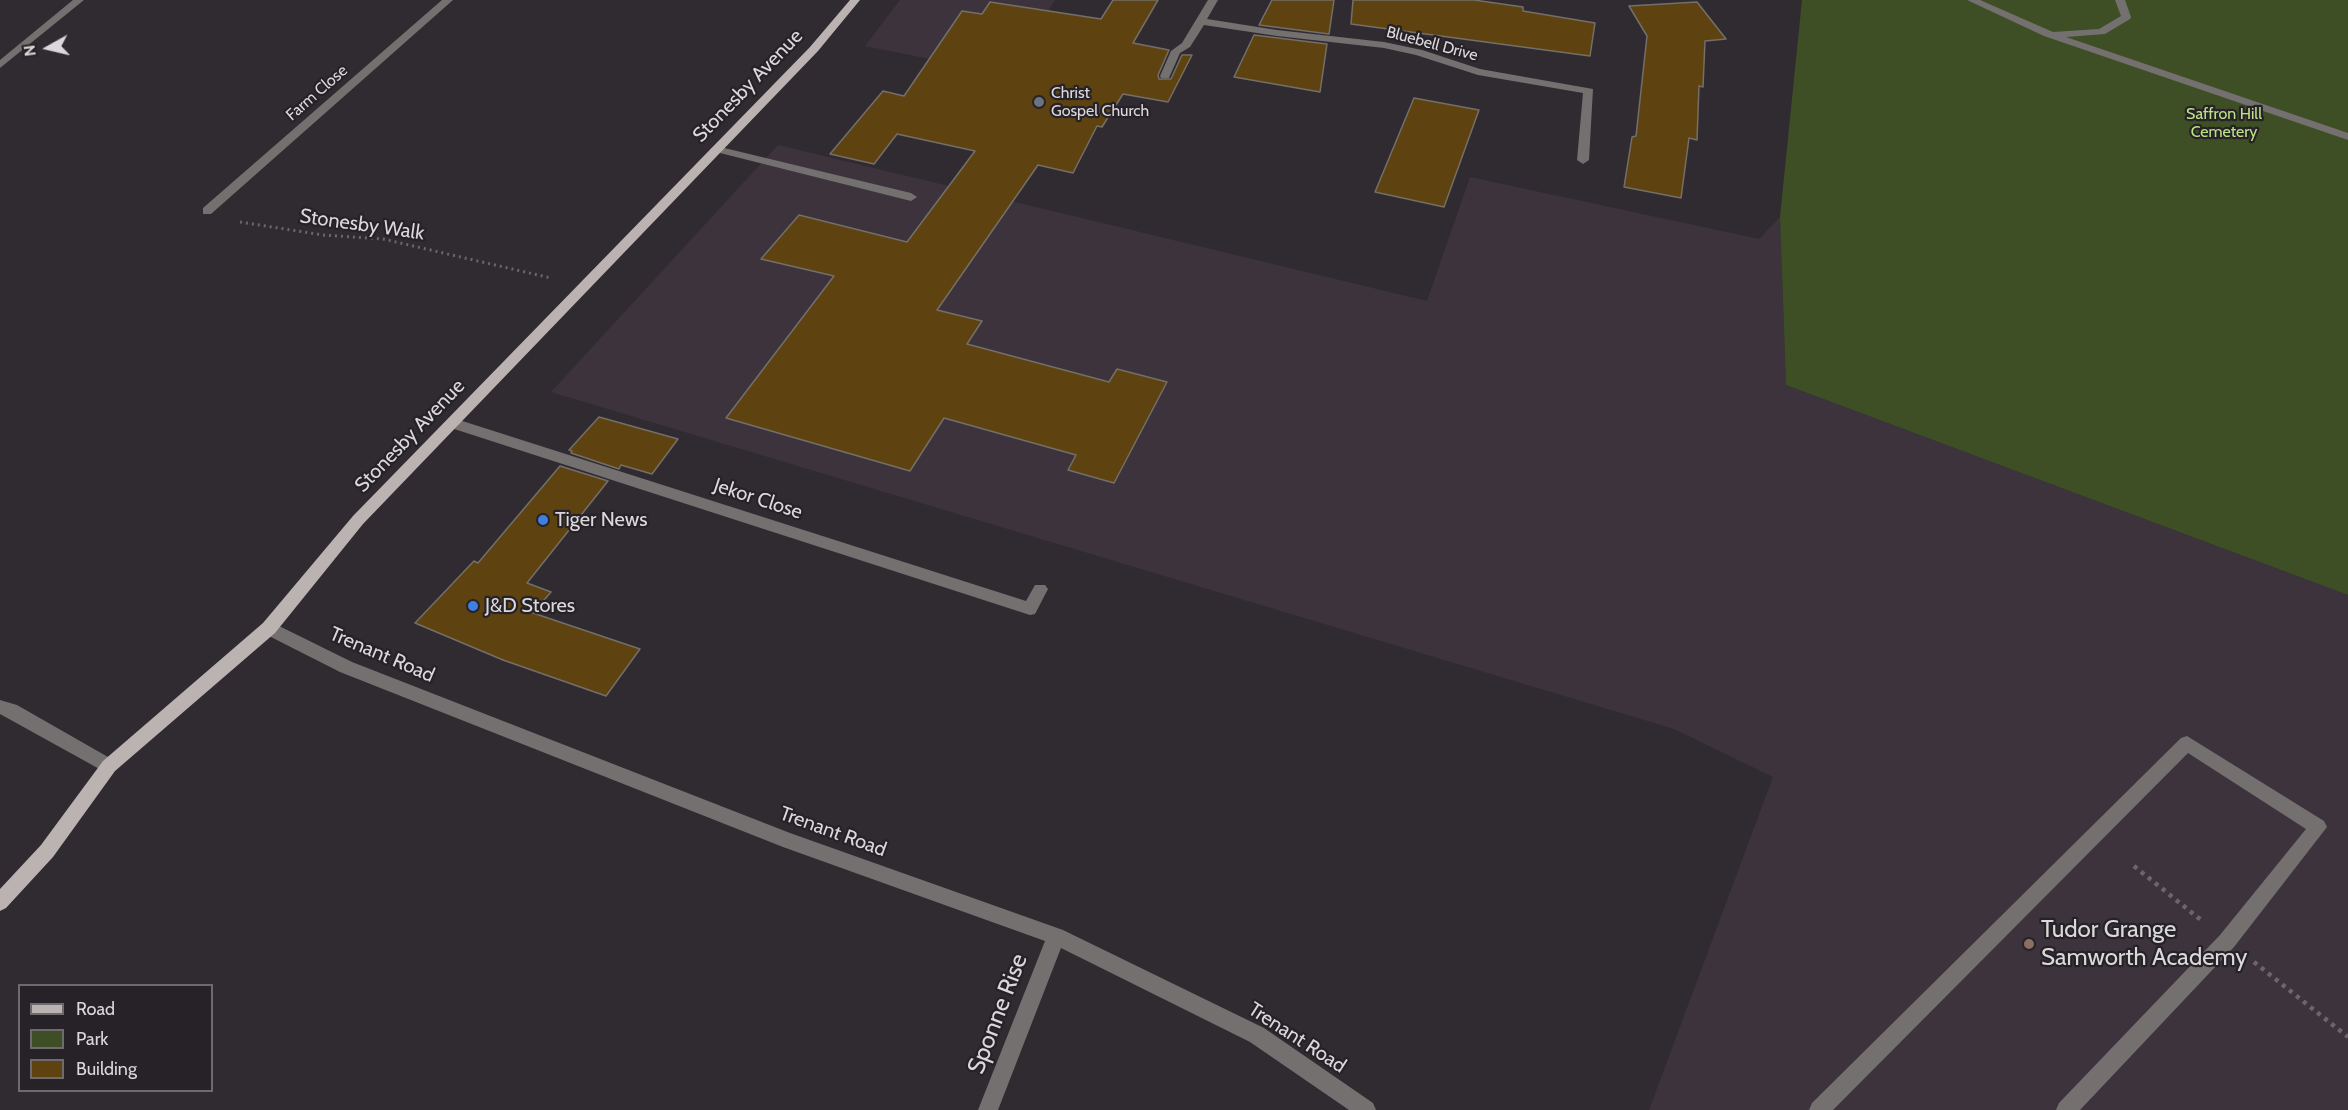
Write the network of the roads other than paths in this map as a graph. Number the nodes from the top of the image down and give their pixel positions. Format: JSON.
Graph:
{"nodes":[{"id":1,"x":79,"y":0,"type":"edge"},
{"id":2,"x":448,"y":0,"type":"edge"},
{"id":3,"x":855,"y":0,"type":"edge"},
{"id":4,"x":1213,"y":0,"type":"edge"},
{"id":5,"x":1972,"y":0,"type":"edge"},
{"id":6,"x":2120,"y":0,"type":"edge"},
{"id":7,"x":1201,"y":21,"type":"junction"},
{"id":8,"x":2048,"y":34,"type":"junction"},
{"id":9,"x":0,"y":65,"type":"edge"},
{"id":10,"x":1165,"y":76,"type":"dead end"},
{"id":11,"x":2348,"y":137,"type":"edge"},
{"id":12,"x":716,"y":149,"type":"junction"},
{"id":13,"x":1583,"y":160,"type":"dead end"},
{"id":14,"x":911,"y":197,"type":"dead end"},
{"id":15,"x":207,"y":211,"type":"road end"},
{"id":16,"x":453,"y":423,"type":"junction"},
{"id":17,"x":1040,"y":589,"type":"dead end"},
{"id":18,"x":269,"y":628,"type":"junction"},
{"id":19,"x":0,"y":708,"type":"edge"},
{"id":20,"x":109,"y":766,"type":"junction"},
{"id":21,"x":0,"y":902,"type":"edge"},
{"id":22,"x":1056,"y":936,"type":"junction"},
{"id":23,"x":988,"y":1110,"type":"edge"},
{"id":24,"x":1366,"y":1110,"type":"edge"},
{"id":25,"x":1819,"y":1110,"type":"edge"},
{"id":26,"x":2066,"y":1110,"type":"edge"}],
"edges":[{"from":1,"to":9,"type":"street"},
{"from":2,"to":15,"type":"street","name":"Farm Close"},
{"from":3,"to":12,"type":"main road","name":"Stonesby Avenue"},
{"from":4,"to":7,"type":"street"},
{"from":5,"to":8,"type":"street"},
{"from":6,"to":8,"type":"street"},
{"from":7,"to":10,"type":"street"},
{"from":7,"to":13,"type":"street","name":"Bluebell Drive"},
{"from":8,"to":11,"type":"street"},
{"from":12,"to":14,"type":"street"},
{"from":12,"to":16,"type":"main road","name":"Stonesby Avenue"},
{"from":16,"to":17,"type":"street","name":"Jekor Close"},
{"from":16,"to":18,"type":"main road","name":"Stonesby Avenue"},
{"from":18,"to":20,"type":"main road","name":"Stonesby Avenue"},
{"from":18,"to":22,"type":"street","name":"Trenant Road"},
{"from":19,"to":20,"type":"street"},
{"from":20,"to":21,"type":"main road","name":"Stonesby Avenue"},
{"from":22,"to":23,"type":"street","name":"Sponne Rise"},
{"from":22,"to":24,"type":"street","name":"Trenant Road"},
{"from":25,"to":26,"type":"street"}]}
